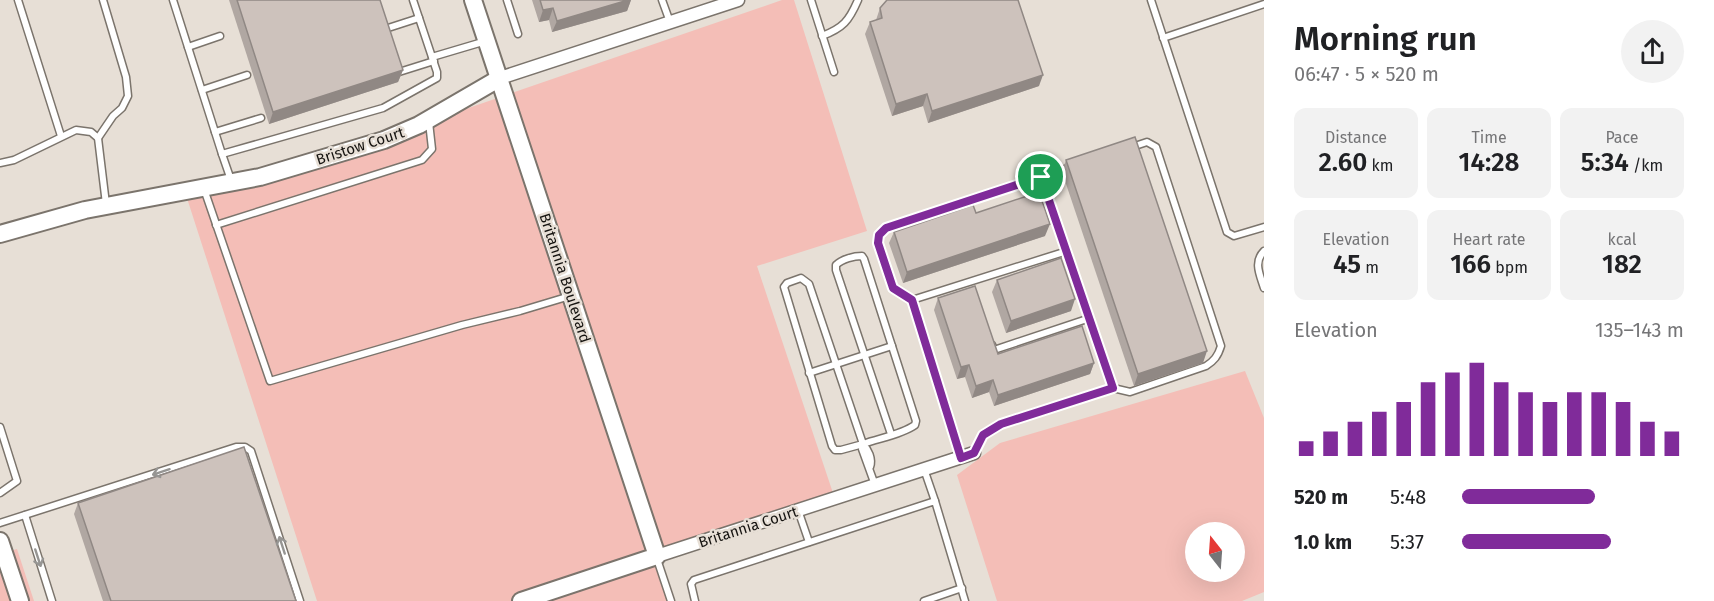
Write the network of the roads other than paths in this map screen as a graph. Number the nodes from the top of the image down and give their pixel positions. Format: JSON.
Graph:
{"nodes":[{"id":1,"x":18,"y":0,"type":"edge"},
{"id":2,"x":104,"y":0,"type":"edge"},
{"id":3,"x":173,"y":0,"type":"edge"},
{"id":4,"x":413,"y":0,"type":"edge"},
{"id":5,"x":473,"y":0,"type":"edge"},
{"id":6,"x":507,"y":0,"type":"edge"},
{"id":7,"x":662,"y":0,"type":"edge"},
{"id":8,"x":738,"y":0,"type":"edge"},
{"id":9,"x":811,"y":0,"type":"edge"},
{"id":10,"x":858,"y":0,"type":"edge"},
{"id":11,"x":1151,"y":0,"type":"edge"},
{"id":12,"x":1264,"y":4,"type":"edge"},
{"id":13,"x":419,"y":18,"type":"junction"},
{"id":14,"x":670,"y":22,"type":"junction"},
{"id":15,"x":385,"y":29,"type":"edge"},
{"id":16,"x":518,"y":34,"type":"dead end"},
{"id":17,"x":220,"y":36,"type":"dead end"},
{"id":18,"x":822,"y":36,"type":"junction"},
{"id":19,"x":1163,"y":38,"type":"junction"},
{"id":20,"x":487,"y":41,"type":"junction"},
{"id":21,"x":188,"y":47,"type":"junction"},
{"id":22,"x":433,"y":59,"type":"junction"},
{"id":23,"x":399,"y":72,"type":"edge"},
{"id":24,"x":834,"y":72,"type":"dead end"},
{"id":25,"x":247,"y":75,"type":"dead end"},
{"id":26,"x":500,"y":78,"type":"junction"},
{"id":27,"x":202,"y":90,"type":"junction"},
{"id":28,"x":261,"y":118,"type":"dead end"},
{"id":29,"x":428,"y":120,"type":"junction"},
{"id":30,"x":215,"y":132,"type":"junction"},
{"id":31,"x":61,"y":136,"type":"junction"},
{"id":32,"x":98,"y":138,"type":"junction"},
{"id":33,"x":1126,"y":149,"type":"edge"},
{"id":34,"x":222,"y":154,"type":"junction"},
{"id":35,"x":0,"y":164,"type":"edge"},
{"id":36,"x":1073,"y":166,"type":"edge"},
{"id":37,"x":1041,"y":177,"type":"junction"},
{"id":38,"x":231,"y":183,"type":"junction"},
{"id":39,"x":204,"y":188,"type":"junction"},
{"id":40,"x":107,"y":206,"type":"junction"},
{"id":41,"x":216,"y":225,"type":"junction"},
{"id":42,"x":1264,"y":227,"type":"edge"},
{"id":43,"x":0,"y":234,"type":"edge"},
{"id":44,"x":1067,"y":251,"type":"junction"},
{"id":45,"x":1264,"y":251,"type":"edge"},
{"id":46,"x":970,"y":282,"type":"junction"},
{"id":47,"x":1264,"y":288,"type":"edge"},
{"id":48,"x":974,"y":293,"type":"edge"},
{"id":49,"x":571,"y":295,"type":"junction"},
{"id":50,"x":912,"y":300,"type":"junction"},
{"id":51,"x":1090,"y":318,"type":"junction"},
{"id":52,"x":990,"y":338,"type":"edge"},
{"id":53,"x":892,"y":346,"type":"junction"},
{"id":54,"x":864,"y":355,"type":"junction"},
{"id":55,"x":836,"y":364,"type":"junction"},
{"id":56,"x":809,"y":373,"type":"junction"},
{"id":57,"x":1113,"y":388,"type":"junction"},
{"id":58,"x":0,"y":427,"type":"edge"},
{"id":59,"x":891,"y":434,"type":"junction"},
{"id":60,"x":862,"y":444,"type":"junction"},
{"id":61,"x":974,"y":453,"type":"joint"},
{"id":62,"x":961,"y":458,"type":"junction"},
{"id":63,"x":924,"y":469,"type":"junction"},
{"id":64,"x":875,"y":485,"type":"junction"},
{"id":65,"x":0,"y":493,"type":"edge"},
{"id":66,"x":935,"y":501,"type":"junction"},
{"id":67,"x":798,"y":510,"type":"junction"},
{"id":68,"x":24,"y":515,"type":"junction"},
{"id":69,"x":0,"y":523,"type":"edge"},
{"id":70,"x":0,"y":541,"type":"edge"},
{"id":71,"x":809,"y":542,"type":"junction"},
{"id":72,"x":657,"y":556,"type":"junction"},
{"id":73,"x":962,"y":588,"type":"junction"},
{"id":74,"x":20,"y":601,"type":"edge"},
{"id":75,"x":51,"y":601,"type":"edge"},
{"id":76,"x":300,"y":601,"type":"edge"},
{"id":77,"x":521,"y":601,"type":"edge"},
{"id":78,"x":671,"y":601,"type":"edge"},
{"id":79,"x":695,"y":601,"type":"edge"},
{"id":80,"x":924,"y":601,"type":"edge"},
{"id":81,"x":965,"y":601,"type":"edge"}],
"edges":[{"from":1,"to":31,"type":"lane"},
{"from":2,"to":32,"type":"lane"},
{"from":3,"to":21,"type":"lane"},
{"from":4,"to":13,"type":"lane"},
{"from":5,"to":20,"type":"street","name":"Britannia Boulevard"},
{"from":6,"to":16,"type":"lane"},
{"from":7,"to":14,"type":"lane"},
{"from":8,"to":14,"type":"street","name":"Bristow Court"},
{"from":9,"to":18,"type":"lane"},
{"from":10,"to":18,"type":"lane"},
{"from":11,"to":19,"type":"lane"},
{"from":12,"to":19,"type":"lane"},
{"from":13,"to":15,"type":"lane"},
{"from":13,"to":22,"type":"lane"},
{"from":14,"to":26,"type":"street","name":"Bristow Court"},
{"from":17,"to":21,"type":"lane"},
{"from":18,"to":24,"type":"lane"},
{"from":19,"to":42,"type":"lane"},
{"from":20,"to":22,"type":"lane"},
{"from":20,"to":26,"type":"street","name":"Britannia Boulevard"},
{"from":21,"to":27,"type":"lane"},
{"from":22,"to":23,"type":"lane"},
{"from":22,"to":34,"type":"lane"},
{"from":25,"to":27,"type":"lane"},
{"from":26,"to":29,"type":"street","name":"Bristow Court"},
{"from":26,"to":49,"type":"street","name":"Britannia Boulevard"},
{"from":27,"to":30,"type":"lane"},
{"from":28,"to":30,"type":"lane"},
{"from":29,"to":38,"type":"street","name":"Bristow Court"},
{"from":29,"to":41,"type":"lane"},
{"from":30,"to":34,"type":"lane"},
{"from":31,"to":32,"type":"lane"},
{"from":31,"to":35,"type":"lane"},
{"from":32,"to":40,"type":"lane"},
{"from":33,"to":57,"type":"lane"},
{"from":34,"to":38,"type":"lane"},
{"from":36,"to":37,"type":"lane"},
{"from":37,"to":44,"type":"lane"},
{"from":37,"to":50,"type":"lane"},
{"from":38,"to":39,"type":"street","name":"Bristow Court"},
{"from":39,"to":40,"type":"street","name":"Bristow Court"},
{"from":39,"to":41,"type":"lane"},
{"from":40,"to":43,"type":"street","name":"Bristow Court"},
{"from":41,"to":49,"type":"lane"},
{"from":44,"to":46,"type":"lane"},
{"from":44,"to":51,"type":"lane"},
{"from":45,"to":47,"type":"lane"},
{"from":46,"to":48,"type":"lane"},
{"from":46,"to":50,"type":"lane"},
{"from":49,"to":72,"type":"street","name":"Britannia Boulevard"},
{"from":50,"to":62,"type":"lane"},
{"from":51,"to":52,"type":"lane"},
{"from":51,"to":57,"type":"lane"},
{"from":53,"to":54,"type":"lane"},
{"from":53,"to":54,"type":"lane"},
{"from":53,"to":59,"type":"lane"},
{"from":54,"to":55,"type":"lane"},
{"from":54,"to":59,"type":"lane"},
{"from":55,"to":56,"type":"lane"},
{"from":55,"to":56,"type":"lane"},
{"from":55,"to":60,"type":"lane"},
{"from":56,"to":60,"type":"lane"},
{"from":57,"to":61,"type":"lane"},
{"from":58,"to":65,"type":"lane"},
{"from":59,"to":60,"type":"lane"},
{"from":60,"to":64,"type":"lane"},
{"from":61,"to":62,"type":"street","name":"Britannia Court"},
{"from":62,"to":63,"type":"street","name":"Britannia Court"},
{"from":63,"to":64,"type":"street","name":"Britannia Court"},
{"from":63,"to":66,"type":"lane"},
{"from":64,"to":67,"type":"street","name":"Britannia Court"},
{"from":66,"to":71,"type":"lane"},
{"from":66,"to":73,"type":"lane"},
{"from":67,"to":71,"type":"lane"},
{"from":67,"to":72,"type":"street","name":"Britannia Court"},
{"from":68,"to":69,"type":"lane"},
{"from":68,"to":75,"type":"lane","one_way":true},
{"from":76,"to":68,"type":"lane","one_way":true},
{"from":70,"to":74,"type":"street"},
{"from":71,"to":79,"type":"lane"},
{"from":72,"to":77,"type":"street","name":"Britannia Court"},
{"from":72,"to":78,"type":"lane"},
{"from":73,"to":80,"type":"lane"},
{"from":73,"to":81,"type":"lane"}]}
